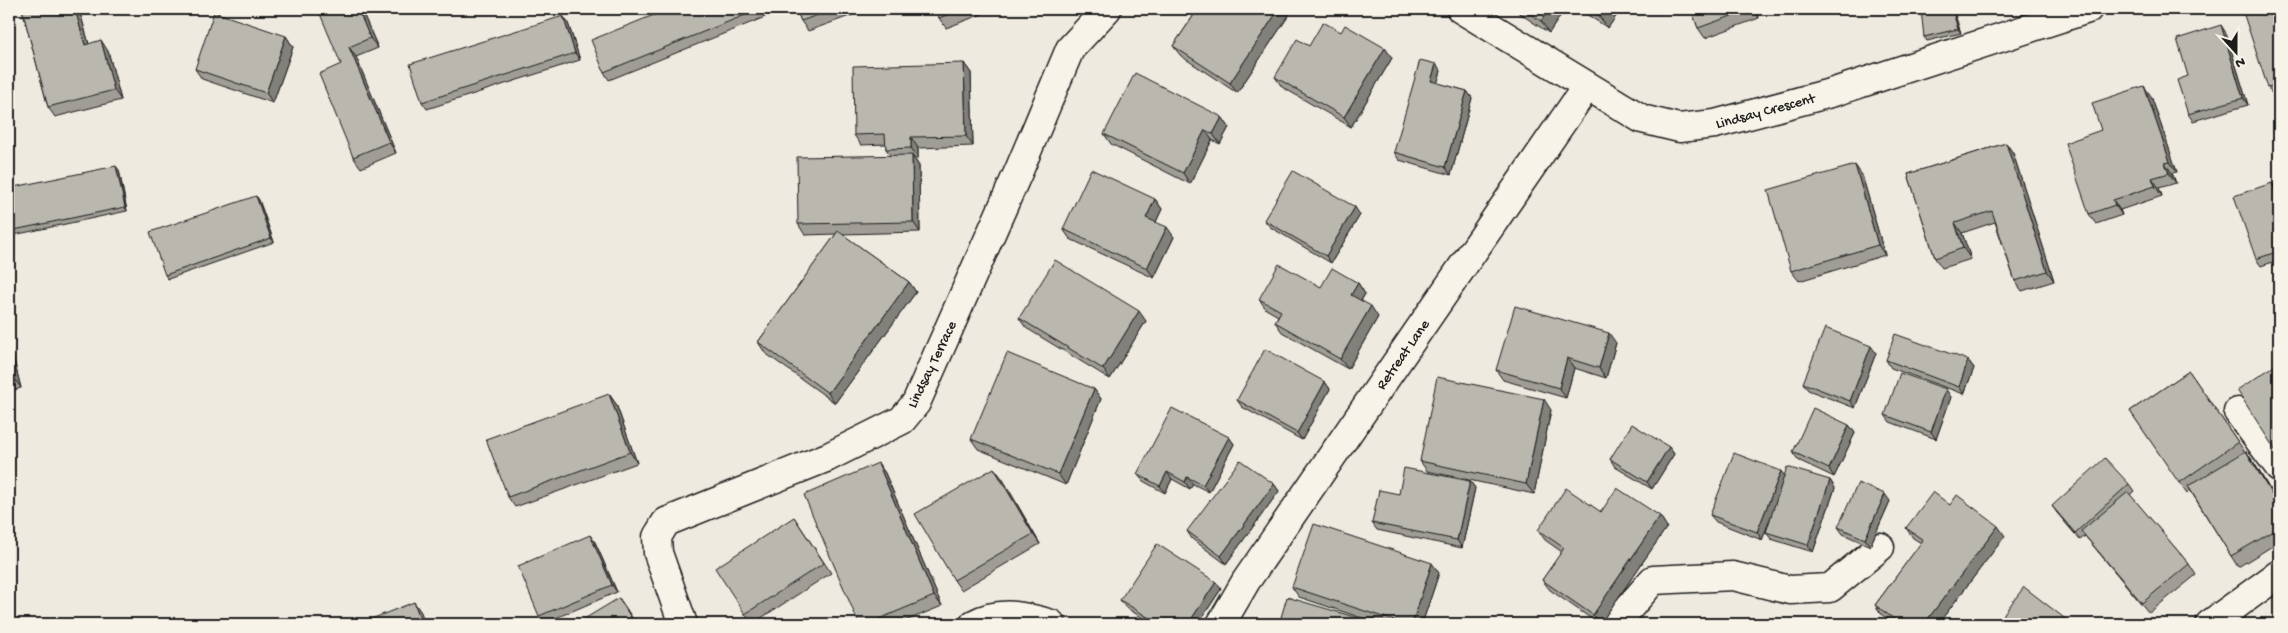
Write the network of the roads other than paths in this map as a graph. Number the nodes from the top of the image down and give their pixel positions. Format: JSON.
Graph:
{"nodes":[{"id":1,"x":1108,"y":9,"type":"edge"},
{"id":2,"x":1460,"y":9,"type":"edge"},
{"id":3,"x":2088,"y":9,"type":"edge"},
{"id":4,"x":1586,"y":86,"type":"junction"},
{"id":5,"x":2238,"y":412,"type":"edge"},
{"id":6,"x":2279,"y":467,"type":"edge"},
{"id":7,"x":1880,"y":546,"type":"dead end"},
{"id":8,"x":2279,"y":574,"type":"edge"},
{"id":9,"x":683,"y":624,"type":"edge"},
{"id":10,"x":974,"y":624,"type":"edge"},
{"id":11,"x":1051,"y":624,"type":"edge"},
{"id":12,"x":1220,"y":624,"type":"edge"},
{"id":13,"x":1615,"y":624,"type":"edge"},
{"id":14,"x":2210,"y":624,"type":"edge"}],
"edges":[{"from":1,"to":9,"type":"street","name":"Lindsay Terrace"},
{"from":2,"to":4,"type":"street","name":"Lindsay Crescent"},
{"from":3,"to":4,"type":"street","name":"Lindsay Crescent"},
{"from":4,"to":12,"type":"street","name":"Retreat Lane"},
{"from":5,"to":6,"type":"street"},
{"from":7,"to":13,"type":"street"},
{"from":8,"to":14,"type":"street"},
{"from":10,"to":11,"type":"street"}]}
